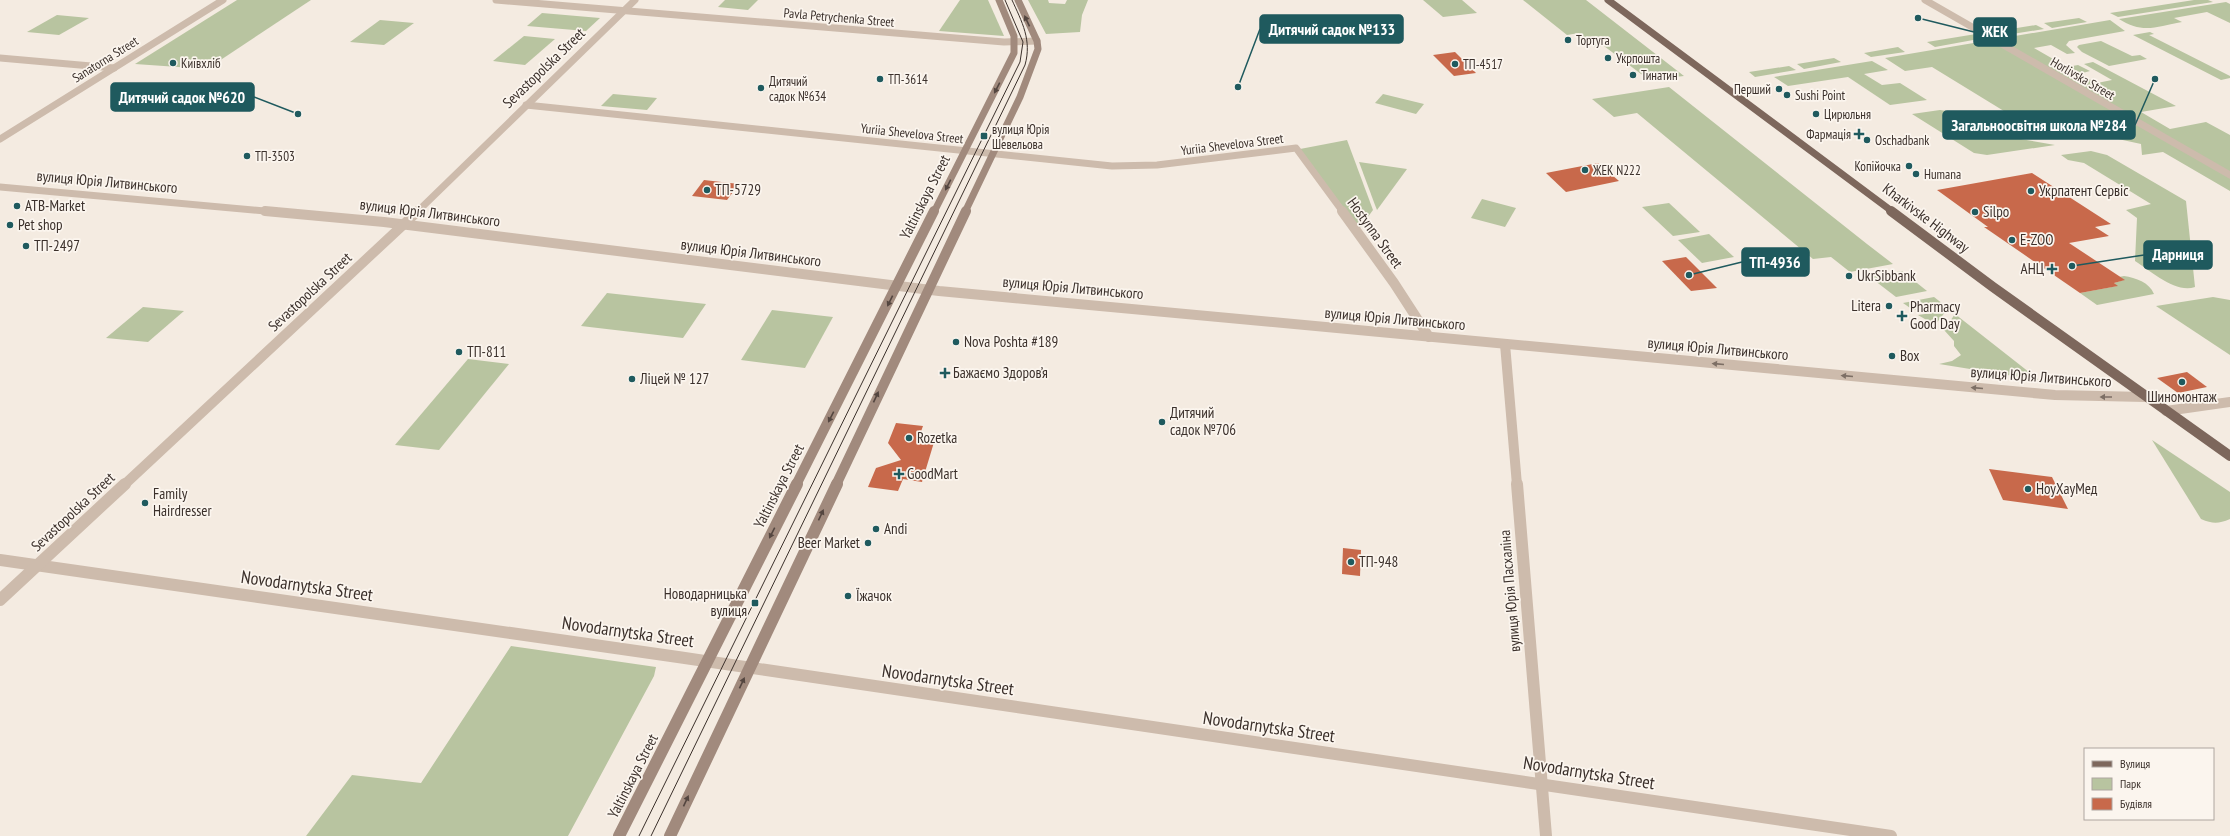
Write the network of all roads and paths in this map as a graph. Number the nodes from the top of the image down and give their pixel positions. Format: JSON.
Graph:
{"nodes":[{"id":1,"x":223,"y":0,"type":"edge"},
{"id":2,"x":496,"y":0,"type":"edge"},
{"id":3,"x":635,"y":0,"type":"edge"},
{"id":4,"x":999,"y":0,"type":"edge"},
{"id":5,"x":1018,"y":0,"type":"edge"},
{"id":6,"x":1608,"y":0,"type":"edge"},
{"id":7,"x":1925,"y":0,"type":"edge"},
{"id":8,"x":624,"y":11,"type":"junction"},
{"id":9,"x":1037,"y":41,"type":"junction"},
{"id":10,"x":1015,"y":42,"type":"junction"},
{"id":11,"x":0,"y":58,"type":"edge"},
{"id":12,"x":114,"y":68,"type":"junction"},
{"id":13,"x":526,"y":105,"type":"junction"},
{"id":14,"x":0,"y":139,"type":"edge"},
{"id":15,"x":1296,"y":148,"type":"joint"},
{"id":16,"x":965,"y":150,"type":"junction"},
{"id":17,"x":993,"y":153,"type":"junction"},
{"id":18,"x":2230,"y":175,"type":"edge"},
{"id":19,"x":0,"y":187,"type":"edge"},
{"id":20,"x":403,"y":224,"type":"junction"},
{"id":21,"x":897,"y":286,"type":"junction"},
{"id":22,"x":927,"y":289,"type":"junction"},
{"id":23,"x":1429,"y":337,"type":"junction"},
{"id":24,"x":1505,"y":344,"type":"junction"},
{"id":25,"x":2145,"y":397,"type":"junction"},
{"id":26,"x":2230,"y":402,"type":"edge"},
{"id":27,"x":2166,"y":411,"type":"junction"},
{"id":28,"x":2230,"y":456,"type":"edge"},
{"id":29,"x":0,"y":560,"type":"edge"},
{"id":30,"x":36,"y":566,"type":"junction"},
{"id":31,"x":0,"y":600,"type":"edge"},
{"id":32,"x":707,"y":662,"type":"junction"},
{"id":33,"x":749,"y":668,"type":"junction"},
{"id":34,"x":1542,"y":784,"type":"junction"},
{"id":35,"x":619,"y":836,"type":"edge"},
{"id":36,"x":670,"y":836,"type":"edge"},
{"id":37,"x":1546,"y":836,"type":"edge"},
{"id":38,"x":1891,"y":836,"type":"edge"}],
"edges":[{"from":1,"to":12,"type":"street","name":"Sanatorna Street"},
{"from":2,"to":8,"type":"street","name":"Pavla Petrychenka Street"},
{"from":3,"to":8,"type":"street","name":"Sevastopolska Street"},
{"from":4,"to":10,"type":"street"},
{"from":9,"to":5,"type":"street","one_way":true},
{"from":6,"to":25,"type":"main road","name":"Kharkivske Highway"},
{"from":7,"to":18,"type":"street","name":"Horlivska Street"},
{"from":8,"to":10,"type":"street","name":"Pavla Petrychenka Street"},
{"from":8,"to":13,"type":"street","name":"Sevastopolska Street"},
{"from":9,"to":10,"type":"street","name":"Pavla Petrychenka Street"},
{"from":9,"to":17,"type":"street"},
{"from":10,"to":16,"type":"street","name":"Yaltinskaya Street","one_way":true},
{"from":11,"to":12,"type":"street"},
{"from":12,"to":14,"type":"street","name":"Sanatorna Street"},
{"from":13,"to":16,"type":"street","name":"Yuriia Shevelova Street"},
{"from":13,"to":20,"type":"street","name":"Sevastopolska Street"},
{"from":15,"to":17,"type":"street","name":"Yuriia Shevelova Street"},
{"from":15,"to":23,"type":"street","name":"Hostynna Street"},
{"from":16,"to":17,"type":"street","name":"Yuriia Shevelova Street"},
{"from":16,"to":21,"type":"street","name":"Yaltinskaya Street","one_way":true},
{"from":17,"to":22,"type":"street"},
{"from":19,"to":20,"type":"street","name":"вулиця Юрія Литвинського"},
{"from":20,"to":21,"type":"street","name":"вулиця Юрія Литвинського"},
{"from":20,"to":30,"type":"street","name":"Sevastopolska Street"},
{"from":21,"to":22,"type":"street","name":"вулиця Юрія Литвинського"},
{"from":21,"to":32,"type":"street","name":"Yaltinskaya Street","one_way":true},
{"from":22,"to":23,"type":"street","name":"вулиця Юрія Литвинського"},
{"from":33,"to":22,"type":"street","one_way":true},
{"from":23,"to":24,"type":"street","name":"вулиця Юрія Литвинського"},
{"from":25,"to":24,"type":"street","name":"вулиця Юрія Литвинського","one_way":true},
{"from":24,"to":34,"type":"street","name":"вулиця Юрія Пасхаліна"},
{"from":25,"to":27,"type":"main road","name":"Kharkivske Highway"},
{"from":26,"to":27,"type":"street"},
{"from":27,"to":28,"type":"main road","name":"Kharkivske Highway"},
{"from":29,"to":30,"type":"street","name":"Novodarnytska Street"},
{"from":30,"to":31,"type":"street","name":"Sevastopolska Street"},
{"from":30,"to":32,"type":"street","name":"Novodarnytska Street"},
{"from":32,"to":33,"type":"street","name":"Novodarnytska Street"},
{"from":32,"to":35,"type":"street","name":"Yaltinskaya Street"},
{"from":33,"to":34,"type":"street","name":"Novodarnytska Street"},
{"from":36,"to":33,"type":"street","one_way":true},
{"from":34,"to":37,"type":"street","name":"вулиця Юрія Пасхаліна"},
{"from":34,"to":38,"type":"street","name":"Novodarnytska Street"}]}
